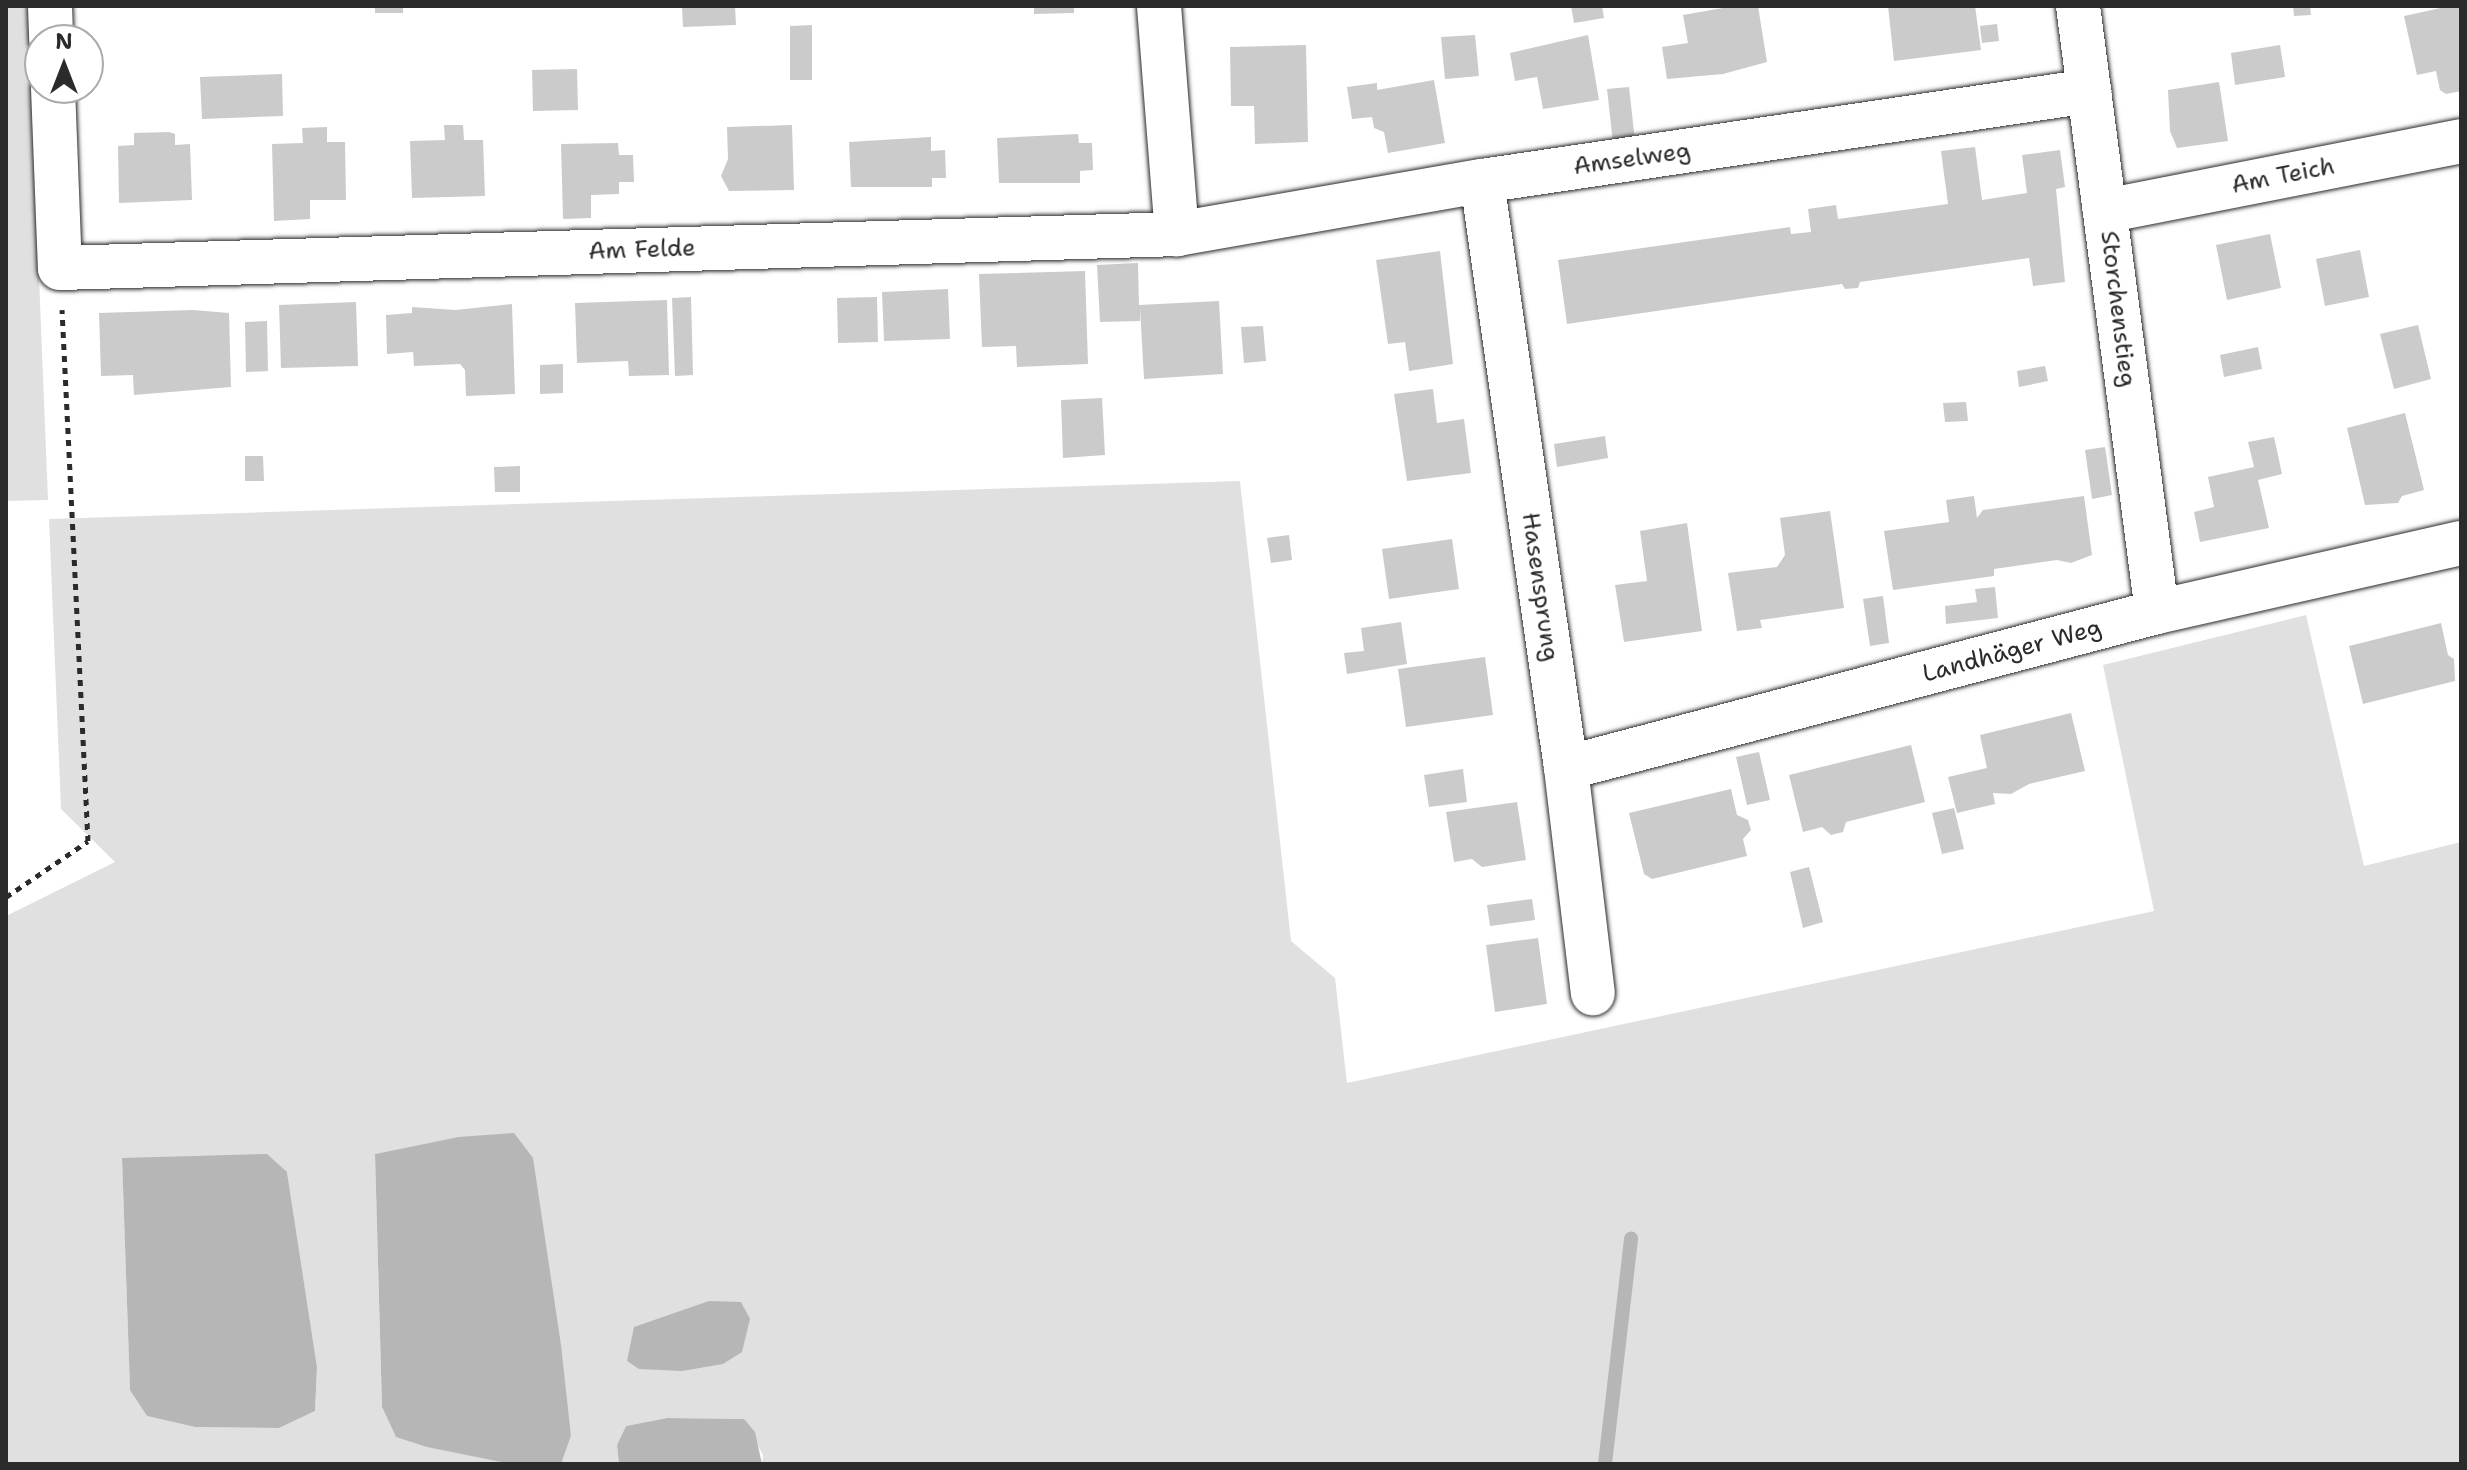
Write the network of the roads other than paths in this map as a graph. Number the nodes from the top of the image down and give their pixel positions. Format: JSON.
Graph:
{"nodes":[{"id":1,"x":1159,"y":6,"type":"edge"},
{"id":2,"x":2078,"y":6,"type":"edge"},
{"id":3,"x":2089,"y":91,"type":"junction"},
{"id":4,"x":54,"y":104,"type":"edge"},
{"id":5,"x":2461,"y":141,"type":"edge"},
{"id":6,"x":1482,"y":181,"type":"junction"},
{"id":7,"x":2105,"y":211,"type":"junction"},
{"id":8,"x":1177,"y":234,"type":"junction"},
{"id":9,"x":2461,"y":543,"type":"edge"},
{"id":10,"x":2157,"y":612,"type":"junction"},
{"id":11,"x":1566,"y":768,"type":"junction"},
{"id":12,"x":1593,"y":993,"type":"dead end"}],
"edges":[{"from":1,"to":8,"type":"street"},
{"from":2,"to":3,"type":"street","name":"Storchenstieg"},
{"from":3,"to":6,"type":"street","name":"Amselweg"},
{"from":3,"to":7,"type":"street","name":"Storchenstieg"},
{"from":4,"to":8,"type":"street","name":"Am Felde"},
{"from":5,"to":7,"type":"street","name":"Am Teich"},
{"from":6,"to":8,"type":"street","name":"Amselweg"},
{"from":6,"to":11,"type":"street","name":"Hasensprung"},
{"from":7,"to":10,"type":"street","name":"Storchenstieg"},
{"from":9,"to":10,"type":"street","name":"Landhäger Weg"},
{"from":10,"to":11,"type":"street","name":"Landhäger Weg"},
{"from":11,"to":12,"type":"street","name":"Hasensprung"}]}
